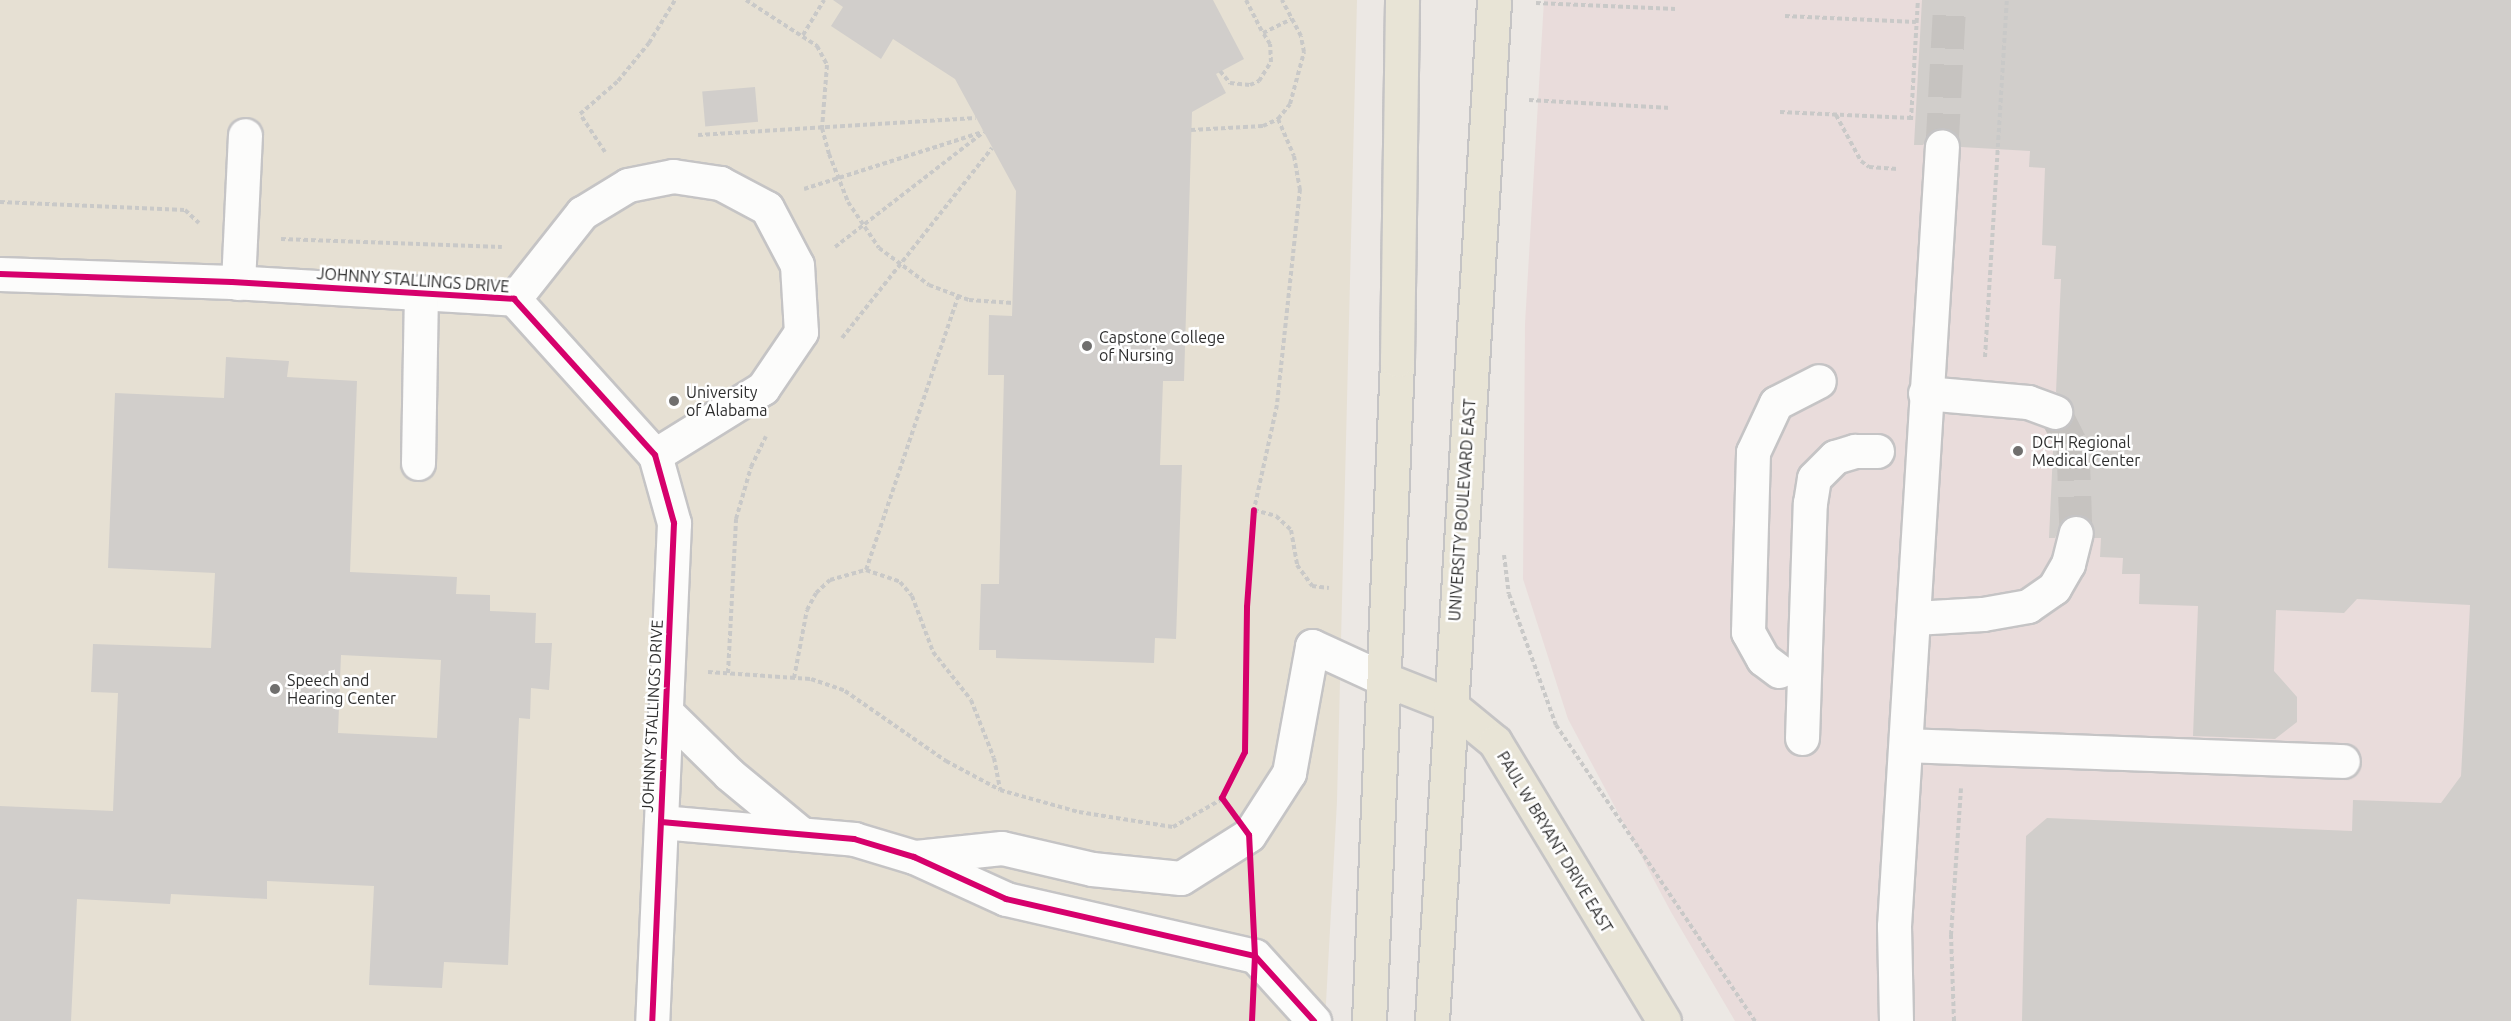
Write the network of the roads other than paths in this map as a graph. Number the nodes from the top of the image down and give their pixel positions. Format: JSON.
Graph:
{"nodes":[{"id":1,"x":1402,"y":0,"type":"edge"},
{"id":2,"x":1494,"y":0,"type":"edge"},
{"id":3,"x":245,"y":135,"type":"dead end"},
{"id":4,"x":1942,"y":146,"type":"tunnel mouth"},
{"id":5,"x":0,"y":274,"type":"edge"},
{"id":6,"x":238,"y":283,"type":"junction"},
{"id":7,"x":421,"y":292,"type":"junction"},
{"id":8,"x":514,"y":299,"type":"junction"},
{"id":9,"x":1819,"y":381,"type":"dead end"},
{"id":10,"x":1925,"y":393,"type":"junction"},
{"id":11,"x":2055,"y":412,"type":"tunnel mouth"},
{"id":12,"x":1877,"y":451,"type":"dead end"},
{"id":13,"x":655,"y":455,"type":"junction"},
{"id":14,"x":418,"y":463,"type":"dead end"},
{"id":15,"x":2076,"y":533,"type":"tunnel mouth"},
{"id":16,"x":1914,"y":618,"type":"junction"},
{"id":17,"x":1779,"y":671,"type":"dead end"},
{"id":18,"x":1384,"y":679,"type":"junction"},
{"id":19,"x":1450,"y":705,"type":"junction"},
{"id":20,"x":665,"y":711,"type":"junction"},
{"id":21,"x":1802,"y":738,"type":"dead end"},
{"id":22,"x":1906,"y":744,"type":"junction"},
{"id":23,"x":2343,"y":761,"type":"dead end"},
{"id":24,"x":661,"y":822,"type":"junction"},
{"id":25,"x":799,"y":832,"type":"junction"},
{"id":26,"x":914,"y":857,"type":"junction"},
{"id":27,"x":652,"y":1021,"type":"edge"},
{"id":28,"x":1314,"y":1021,"type":"edge"},
{"id":29,"x":1370,"y":1021,"type":"edge"},
{"id":30,"x":1432,"y":1021,"type":"edge"},
{"id":31,"x":1664,"y":1021,"type":"edge"},
{"id":32,"x":1896,"y":1021,"type":"edge"}],
"edges":[{"from":1,"to":18,"type":"main road"},
{"from":2,"to":19,"type":"main road","name":"UNIVERSITY BOULEVARD EAST"},
{"from":3,"to":6,"type":"street"},
{"from":4,"to":10,"type":"street"},
{"from":5,"to":6,"type":"street","name":"JOHNNY STALLINGS DRIVE"},
{"from":6,"to":7,"type":"street","name":"JOHNNY STALLINGS DRIVE"},
{"from":7,"to":8,"type":"street","name":"JOHNNY STALLINGS DRIVE"},
{"from":7,"to":14,"type":"street"},
{"from":8,"to":13,"type":"street","name":"JOHNNY STALLINGS DRIVE"},
{"from":8,"to":13,"type":"street"},
{"from":9,"to":17,"type":"street"},
{"from":10,"to":11,"type":"street"},
{"from":10,"to":16,"type":"street"},
{"from":12,"to":21,"type":"street"},
{"from":13,"to":20,"type":"street","name":"JOHNNY STALLINGS DRIVE"},
{"from":15,"to":16,"type":"street"},
{"from":16,"to":22,"type":"street"},
{"from":18,"to":19,"type":"main road","name":"PAUL W BRYANT DRIVE EAST"},
{"from":18,"to":26,"type":"street"},
{"from":18,"to":29,"type":"main road"},
{"from":19,"to":30,"type":"main road","name":"UNIVERSITY BOULEVARD EAST"},
{"from":19,"to":31,"type":"main road","name":"PAUL W BRYANT DRIVE EAST"},
{"from":20,"to":24,"type":"street","name":"JOHNNY STALLINGS DRIVE"},
{"from":20,"to":25,"type":"street"},
{"from":22,"to":23,"type":"street"},
{"from":22,"to":32,"type":"street"},
{"from":24,"to":25,"type":"street"},
{"from":24,"to":27,"type":"street","name":"JOHNNY STALLINGS DRIVE"},
{"from":25,"to":26,"type":"street"},
{"from":26,"to":28,"type":"street"}]}
